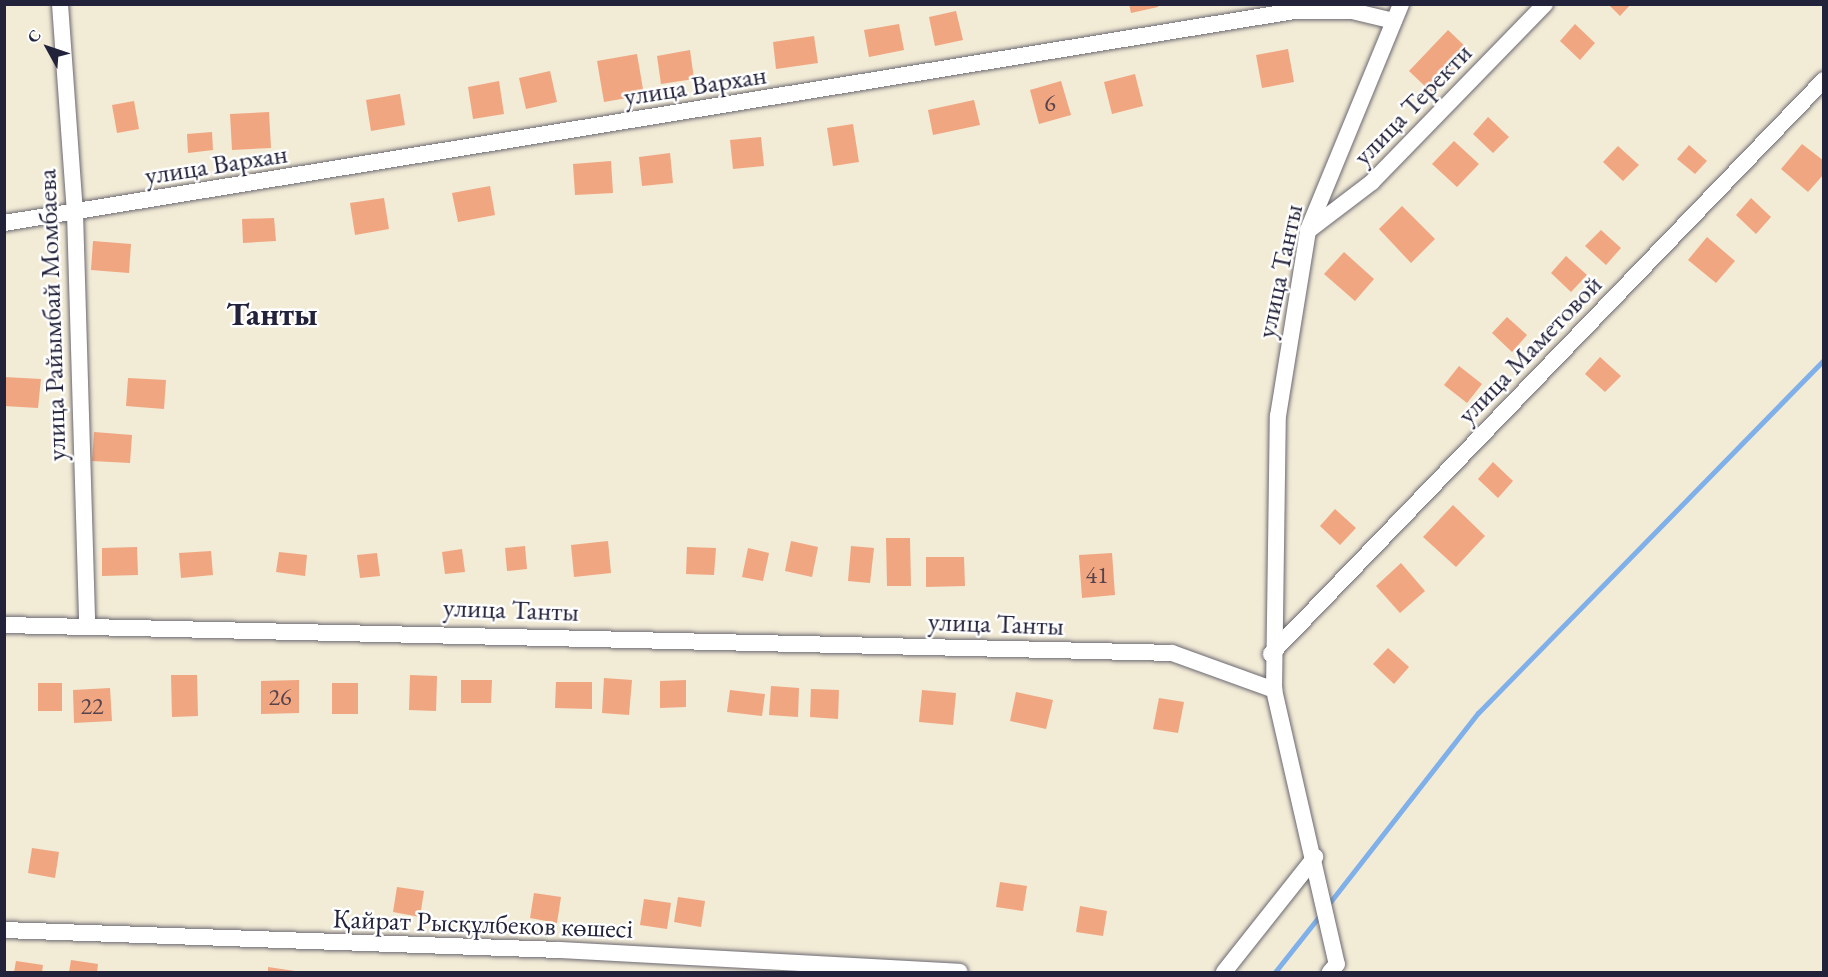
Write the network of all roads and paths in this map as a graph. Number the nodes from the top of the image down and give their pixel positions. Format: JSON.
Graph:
{"nodes":[{"id":1,"x":60,"y":4,"type":"edge"},
{"id":2,"x":1401,"y":4,"type":"edge"},
{"id":3,"x":1545,"y":4,"type":"edge"},
{"id":4,"x":1394,"y":21,"type":"junction"},
{"id":5,"x":1824,"y":80,"type":"edge"},
{"id":6,"x":75,"y":213,"type":"junction"},
{"id":7,"x":4,"y":223,"type":"edge"},
{"id":8,"x":1308,"y":231,"type":"junction"},
{"id":9,"x":87,"y":623,"type":"junction"},
{"id":10,"x":4,"y":625,"type":"edge"},
{"id":11,"x":1271,"y":654,"type":"junction"},
{"id":12,"x":1274,"y":690,"type":"junction"},
{"id":13,"x":1315,"y":857,"type":"junction"},
{"id":14,"x":4,"y":930,"type":"edge"},
{"id":15,"x":1334,"y":968,"type":"edge"},
{"id":16,"x":959,"y":972,"type":"edge"},
{"id":17,"x":1224,"y":972,"type":"edge"}],
"edges":[{"from":1,"to":6,"type":"street","name":"улица Райымбай Момбаева"},
{"from":2,"to":4,"type":"street","name":"улица Танты"},
{"from":3,"to":8,"type":"street","name":"улица Теректи"},
{"from":4,"to":6,"type":"street","name":"улица Вархан"},
{"from":4,"to":8,"type":"street","name":"улица Танты"},
{"from":5,"to":11,"type":"street","name":"улица Маметовой"},
{"from":6,"to":7,"type":"street","name":"улица Вархан"},
{"from":6,"to":9,"type":"street","name":"улица Райымбай Момбаева"},
{"from":8,"to":11,"type":"street","name":"улица Танты"},
{"from":9,"to":10,"type":"street","name":"улица Танты"},
{"from":9,"to":12,"type":"street","name":"улица Танты"},
{"from":11,"to":12,"type":"street","name":"улица Танты"},
{"from":12,"to":13,"type":"street"},
{"from":13,"to":15,"type":"street"},
{"from":13,"to":17,"type":"street"},
{"from":14,"to":16,"type":"street","name":"Қайрат Рысқұлбеков көшесі"}]}
